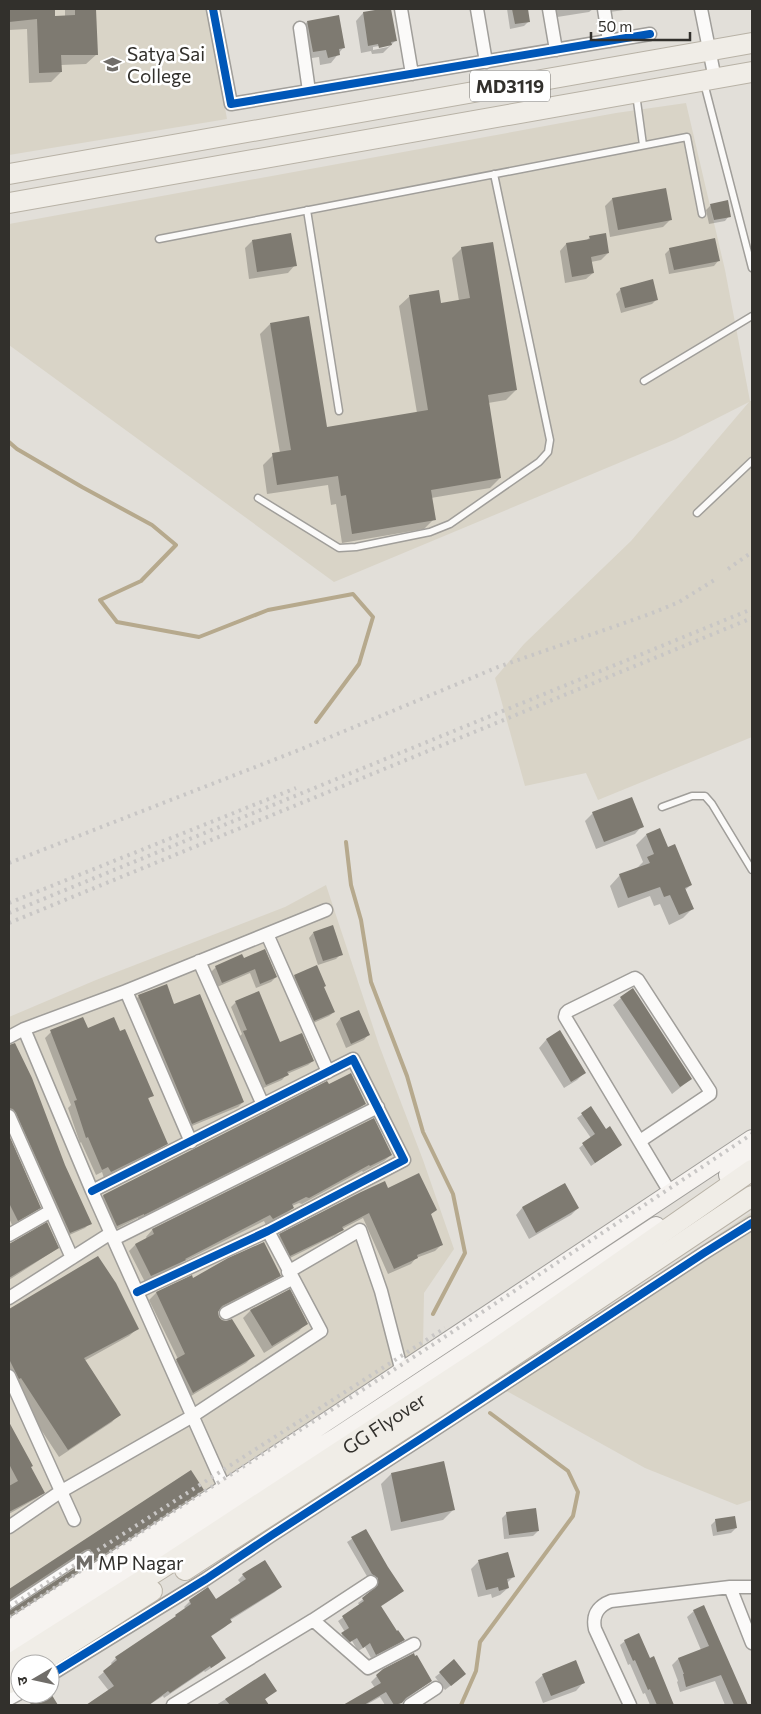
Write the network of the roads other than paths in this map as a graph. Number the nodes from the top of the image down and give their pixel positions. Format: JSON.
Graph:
{"nodes":[{"id":1,"x":213,"y":9,"type":"edge"},
{"id":2,"x":401,"y":9,"type":"edge"},
{"id":3,"x":477,"y":9,"type":"edge"},
{"id":4,"x":549,"y":9,"type":"edge"},
{"id":5,"x":604,"y":9,"type":"edge"},
{"id":6,"x":701,"y":9,"type":"edge"},
{"id":7,"x":300,"y":28,"type":"dead end"},
{"id":8,"x":650,"y":34,"type":"dead end"},
{"id":9,"x":609,"y":42,"type":"junction"},
{"id":10,"x":752,"y":43,"type":"edge"},
{"id":11,"x":556,"y":50,"type":"junction"},
{"id":12,"x":709,"y":51,"type":"junction"},
{"id":13,"x":486,"y":62,"type":"junction"},
{"id":14,"x":752,"y":72,"type":"edge"},
{"id":15,"x":412,"y":74,"type":"junction"},
{"id":16,"x":709,"y":80,"type":"junction"},
{"id":17,"x":309,"y":91,"type":"junction"},
{"id":18,"x":636,"y":93,"type":"junction"},
{"id":19,"x":643,"y":145,"type":"junction"},
{"id":20,"x":9,"y":174,"type":"edge"},
{"id":21,"x":494,"y":174,"type":"junction"},
{"id":22,"x":9,"y":203,"type":"edge"},
{"id":23,"x":307,"y":210,"type":"junction"},
{"id":24,"x":702,"y":214,"type":"dead end"},
{"id":25,"x":159,"y":238,"type":"dead end"},
{"id":26,"x":752,"y":268,"type":"edge"},
{"id":27,"x":752,"y":316,"type":"edge"},
{"id":28,"x":644,"y":381,"type":"dead end"},
{"id":29,"x":339,"y":411,"type":"dead end"},
{"id":30,"x":752,"y":461,"type":"edge"},
{"id":31,"x":258,"y":498,"type":"dead end"},
{"id":32,"x":697,"y":513,"type":"dead end"},
{"id":33,"x":662,"y":807,"type":"dead end"},
{"id":34,"x":752,"y":870,"type":"edge"},
{"id":35,"x":326,"y":910,"type":"dead end"},
{"id":36,"x":267,"y":934,"type":"junction"},
{"id":37,"x":199,"y":961,"type":"junction"},
{"id":38,"x":126,"y":991,"type":"junction"},
{"id":39,"x":24,"y":1029,"type":"junction"},
{"id":40,"x":9,"y":1037,"type":"edge"},
{"id":41,"x":328,"y":1072,"type":"junction"},
{"id":42,"x":263,"y":1105,"type":"junction"},
{"id":43,"x":378,"y":1107,"type":"junction"},
{"id":44,"x":9,"y":1116,"type":"edge"},
{"id":45,"x":752,"y":1139,"type":"edge"},
{"id":46,"x":640,"y":1141,"type":"junction"},
{"id":47,"x":191,"y":1142,"type":"junction"},
{"id":48,"x":752,"y":1158,"type":"edge"},
{"id":49,"x":752,"y":1170,"type":"edge"},
{"id":50,"x":92,"y":1191,"type":"junction"},
{"id":51,"x":671,"y":1194,"type":"junction"},
{"id":52,"x":752,"y":1196,"type":"edge"},
{"id":53,"x":51,"y":1211,"type":"junction"},
{"id":54,"x":752,"y":1223,"type":"edge"},
{"id":55,"x":268,"y":1231,"type":"junction"},
{"id":56,"x":9,"y":1236,"type":"edge"},
{"id":57,"x":112,"y":1236,"type":"junction"},
{"id":58,"x":72,"y":1258,"type":"junction"},
{"id":59,"x":290,"y":1275,"type":"junction"},
{"id":60,"x":137,"y":1292,"type":"junction"},
{"id":61,"x":9,"y":1298,"type":"edge"},
{"id":62,"x":226,"y":1313,"type":"dead end"},
{"id":63,"x":402,"y":1372,"type":"junction"},
{"id":64,"x":9,"y":1376,"type":"edge"},
{"id":65,"x":191,"y":1417,"type":"junction"},
{"id":66,"x":225,"y":1489,"type":"junction"},
{"id":67,"x":60,"y":1492,"type":"junction"},
{"id":68,"x":74,"y":1520,"type":"dead end"},
{"id":69,"x":9,"y":1527,"type":"edge"},
{"id":70,"x":88,"y":1554,"type":"dead end"},
{"id":71,"x":371,"y":1582,"type":"dead end"},
{"id":72,"x":730,"y":1587,"type":"junction"},
{"id":73,"x":752,"y":1587,"type":"edge"},
{"id":74,"x":9,"y":1606,"type":"edge"},
{"id":75,"x":313,"y":1620,"type":"junction"},
{"id":76,"x":9,"y":1629,"type":"edge"},
{"id":77,"x":752,"y":1643,"type":"edge"},
{"id":78,"x":414,"y":1644,"type":"dead end"},
{"id":79,"x":9,"y":1648,"type":"edge"},
{"id":80,"x":54,"y":1654,"type":"edge"},
{"id":81,"x":9,"y":1665,"type":"edge"},
{"id":82,"x":60,"y":1669,"type":"edge"},
{"id":83,"x":436,"y":1688,"type":"dead end"},
{"id":84,"x":173,"y":1705,"type":"edge"},
{"id":85,"x":410,"y":1705,"type":"edge"},
{"id":86,"x":630,"y":1705,"type":"edge"}],
"edges":[{"from":1,"to":17,"type":"street"},
{"from":2,"to":15,"type":"street"},
{"from":3,"to":13,"type":"street"},
{"from":4,"to":11,"type":"street"},
{"from":5,"to":9,"type":"street"},
{"from":6,"to":12,"type":"street"},
{"from":7,"to":17,"type":"street"},
{"from":8,"to":9,"type":"street"},
{"from":9,"to":11,"type":"street"},
{"from":10,"to":12,"type":"main road","number":"MD3119"},
{"from":11,"to":13,"type":"street"},
{"from":12,"to":16,"type":"street"},
{"from":12,"to":20,"type":"main road","number":"MD3119"},
{"from":13,"to":15,"type":"street"},
{"from":14,"to":16,"type":"main road","number":"MD3119"},
{"from":15,"to":17,"type":"street"},
{"from":16,"to":18,"type":"main road","number":"MD3119"},
{"from":16,"to":26,"type":"lane"},
{"from":18,"to":19,"type":"lane"},
{"from":18,"to":22,"type":"main road","number":"MD3119"},
{"from":19,"to":21,"type":"lane"},
{"from":19,"to":24,"type":"lane"},
{"from":21,"to":23,"type":"lane"},
{"from":21,"to":31,"type":"lane"},
{"from":23,"to":25,"type":"lane"},
{"from":23,"to":29,"type":"lane"},
{"from":27,"to":28,"type":"lane"},
{"from":30,"to":32,"type":"lane"},
{"from":33,"to":34,"type":"lane"},
{"from":35,"to":36,"type":"street"},
{"from":36,"to":37,"type":"street"},
{"from":36,"to":41,"type":"street"},
{"from":37,"to":38,"type":"street"},
{"from":37,"to":42,"type":"street"},
{"from":38,"to":39,"type":"street"},
{"from":38,"to":47,"type":"street"},
{"from":39,"to":40,"type":"street"},
{"from":39,"to":50,"type":"street"},
{"from":41,"to":42,"type":"street"},
{"from":41,"to":43,"type":"street"},
{"from":42,"to":47,"type":"street"},
{"from":43,"to":55,"type":"street"},
{"from":43,"to":57,"type":"street"},
{"from":44,"to":53,"type":"street"},
{"from":45,"to":51,"type":"main road"},
{"from":46,"to":46,"type":"street"},
{"from":46,"to":51,"type":"street"},
{"from":47,"to":50,"type":"street"},
{"from":48,"to":79,"type":"main road"},
{"from":49,"to":81,"type":"main road","name":"GG Flyover"},
{"from":50,"to":57,"type":"street"},
{"from":51,"to":63,"type":"main road"},
{"from":52,"to":80,"type":"main road","name":"GG Flyover"},
{"from":53,"to":56,"type":"street"},
{"from":53,"to":58,"type":"street"},
{"from":54,"to":82,"type":"street"},
{"from":55,"to":59,"type":"street"},
{"from":55,"to":60,"type":"street"},
{"from":57,"to":58,"type":"street"},
{"from":57,"to":60,"type":"street"},
{"from":58,"to":61,"type":"street"},
{"from":59,"to":62,"type":"street"},
{"from":59,"to":63,"type":"street"},
{"from":59,"to":65,"type":"street"},
{"from":60,"to":65,"type":"street"},
{"from":63,"to":66,"type":"main road"},
{"from":64,"to":67,"type":"street"},
{"from":65,"to":66,"type":"street"},
{"from":65,"to":67,"type":"street"},
{"from":66,"to":76,"type":"main road"},
{"from":67,"to":68,"type":"street"},
{"from":67,"to":69,"type":"street"},
{"from":70,"to":74,"type":"lane"},
{"from":71,"to":75,"type":"street"},
{"from":72,"to":73,"type":"street"},
{"from":72,"to":77,"type":"street"},
{"from":72,"to":86,"type":"street"},
{"from":75,"to":78,"type":"street"},
{"from":75,"to":84,"type":"street"},
{"from":83,"to":85,"type":"street"}]}
